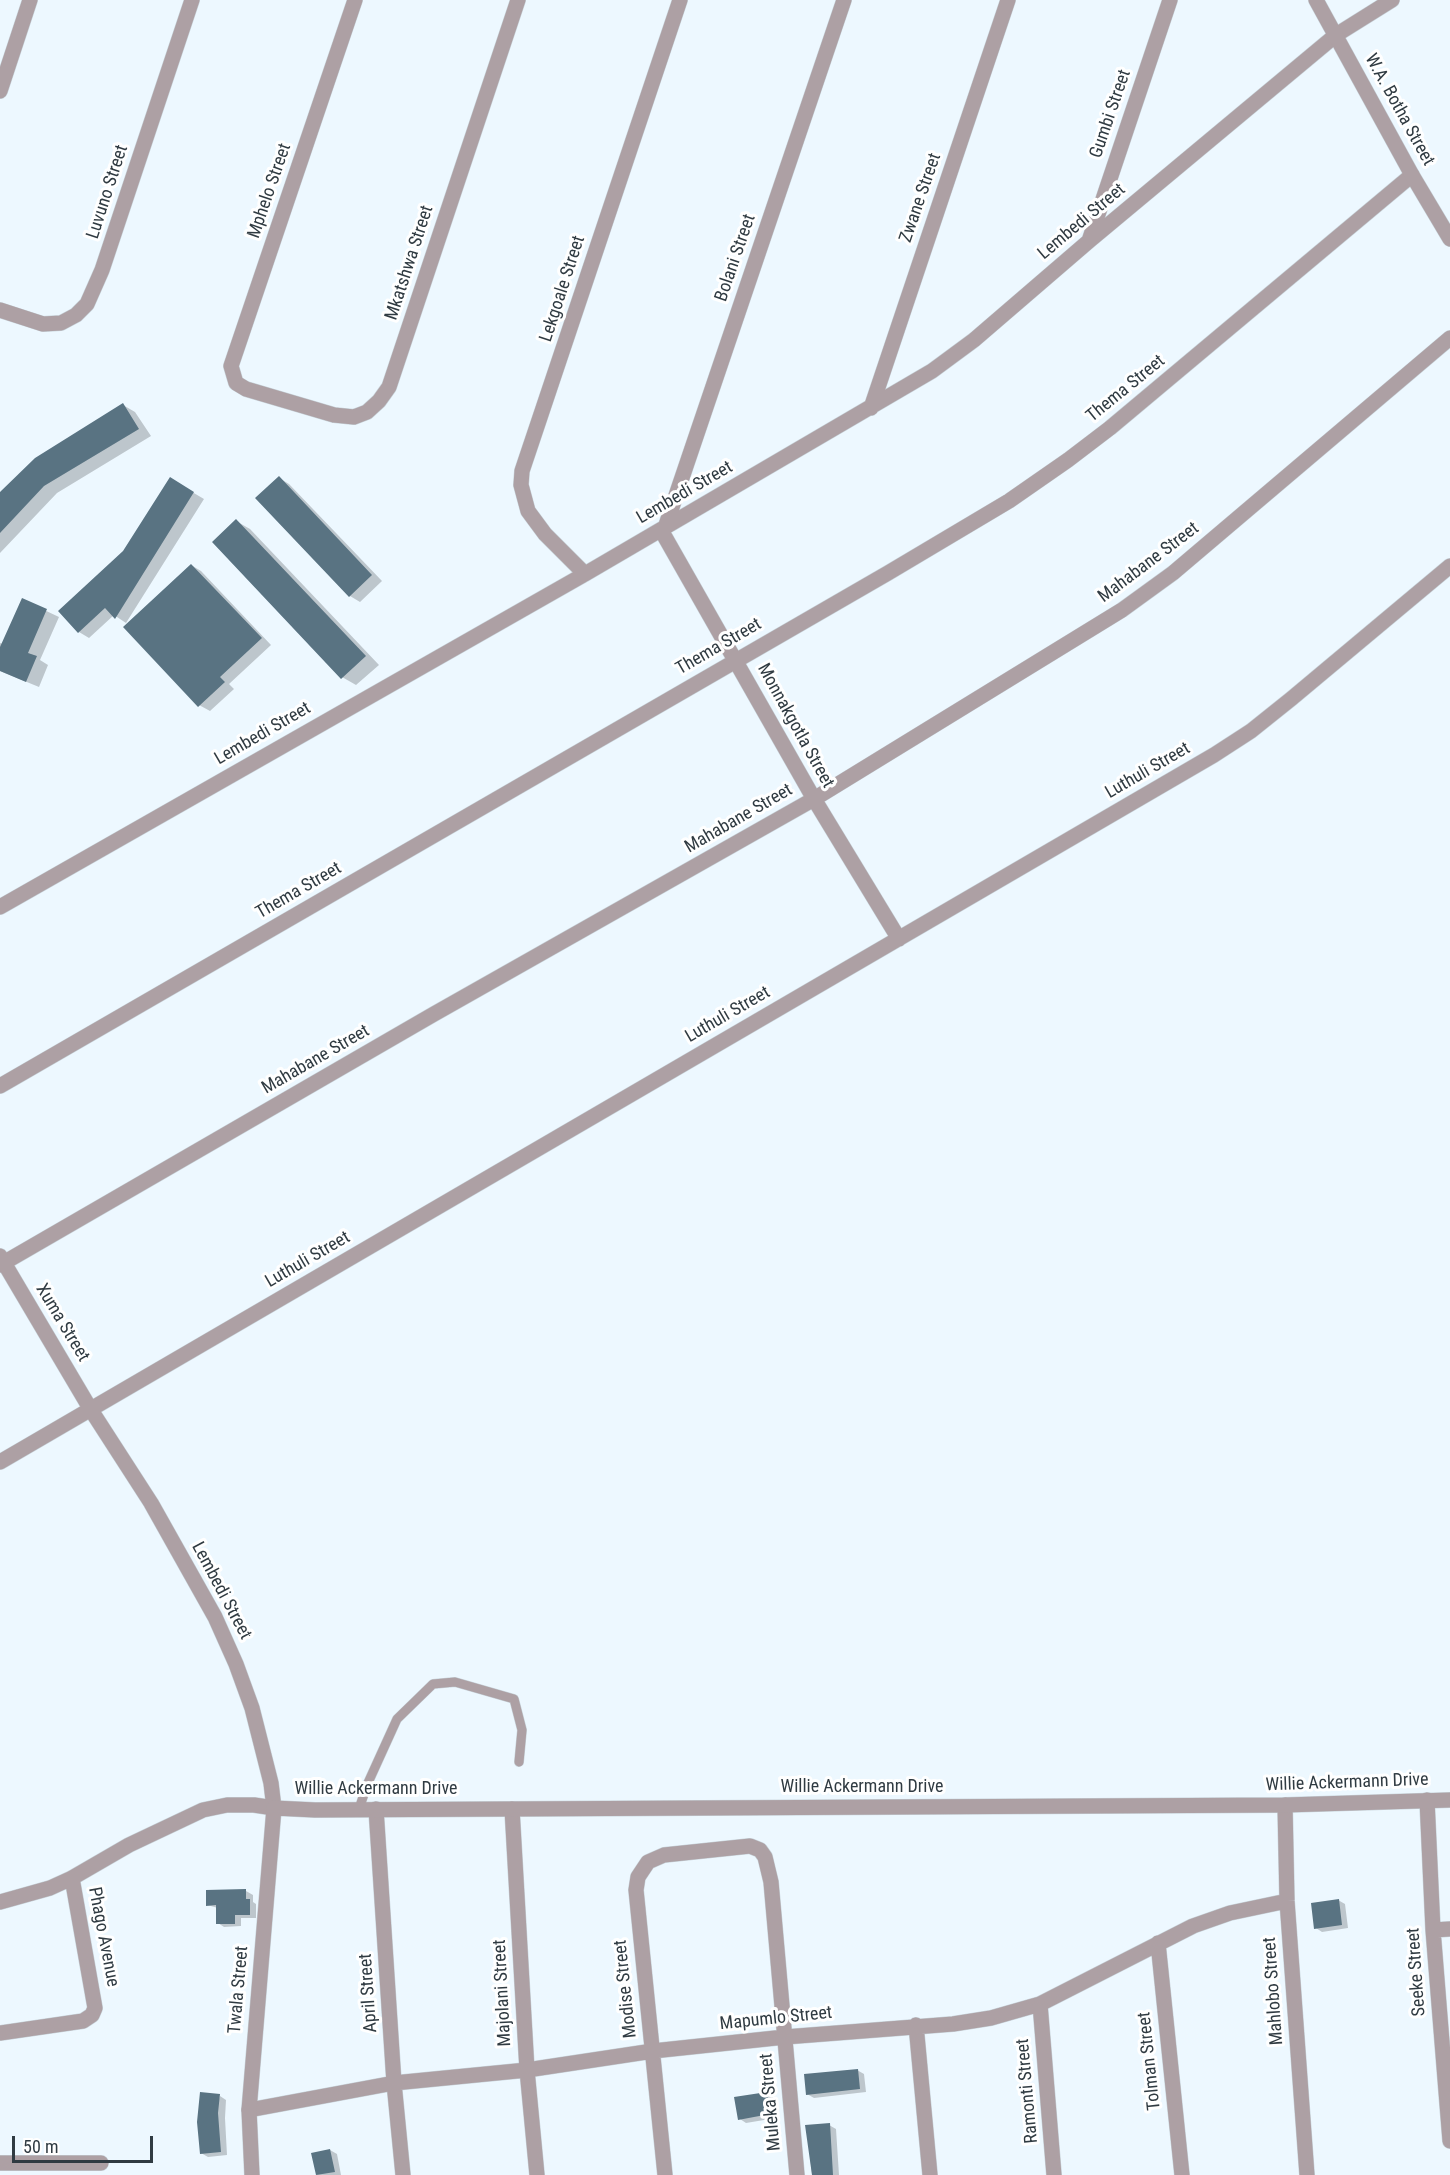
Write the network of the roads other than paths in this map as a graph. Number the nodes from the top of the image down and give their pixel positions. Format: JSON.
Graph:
{"nodes":[{"id":1,"x":30,"y":0,"type":"edge"},
{"id":2,"x":192,"y":0,"type":"edge"},
{"id":3,"x":355,"y":0,"type":"edge"},
{"id":4,"x":518,"y":0,"type":"edge"},
{"id":5,"x":680,"y":0,"type":"edge"},
{"id":6,"x":844,"y":0,"type":"edge"},
{"id":7,"x":1008,"y":0,"type":"edge"},
{"id":8,"x":1170,"y":0,"type":"edge"},
{"id":9,"x":1316,"y":0,"type":"edge"},
{"id":10,"x":1392,"y":0,"type":"edge"},
{"id":11,"x":1336,"y":35,"type":"junction"},
{"id":12,"x":0,"y":91,"type":"edge"},
{"id":13,"x":1412,"y":175,"type":"junction"},
{"id":14,"x":1450,"y":239,"type":"edge"},
{"id":15,"x":1089,"y":241,"type":"junction"},
{"id":16,"x":0,"y":310,"type":"edge"},
{"id":17,"x":1450,"y":338,"type":"edge"},
{"id":18,"x":246,"y":389,"type":"joint"},
{"id":19,"x":871,"y":408,"type":"junction"},
{"id":20,"x":663,"y":529,"type":"junction"},
{"id":21,"x":1450,"y":566,"type":"edge"},
{"id":22,"x":585,"y":574,"type":"junction"},
{"id":23,"x":735,"y":660,"type":"junction"},
{"id":24,"x":814,"y":799,"type":"junction"},
{"id":25,"x":0,"y":907,"type":"edge"},
{"id":26,"x":899,"y":939,"type":"junction"},
{"id":27,"x":0,"y":1086,"type":"edge"},
{"id":28,"x":1,"y":1261,"type":"edge"},
{"id":29,"x":91,"y":1410,"type":"junction"},
{"id":30,"x":0,"y":1462,"type":"edge"},
{"id":31,"x":519,"y":1762,"type":"dead end"},
{"id":32,"x":1426,"y":1800,"type":"junction"},
{"id":33,"x":1450,"y":1800,"type":"edge"},
{"id":34,"x":1286,"y":1805,"type":"junction"},
{"id":35,"x":274,"y":1808,"type":"junction"},
{"id":36,"x":359,"y":1809,"type":"junction"},
{"id":37,"x":376,"y":1809,"type":"junction"},
{"id":38,"x":512,"y":1809,"type":"junction"},
{"id":39,"x":72,"y":1878,"type":"junction"},
{"id":40,"x":771,"y":1882,"type":"joint"},
{"id":41,"x":1287,"y":1901,"type":"junction"},
{"id":42,"x":0,"y":1902,"type":"edge"},
{"id":43,"x":1450,"y":1929,"type":"edge"},
{"id":44,"x":1433,"y":1930,"type":"junction"},
{"id":45,"x":1158,"y":1943,"type":"junction"},
{"id":46,"x":1040,"y":2004,"type":"junction"},
{"id":47,"x":916,"y":2025,"type":"junction"},
{"id":48,"x":0,"y":2033,"type":"edge"},
{"id":49,"x":785,"y":2037,"type":"junction"},
{"id":50,"x":653,"y":2051,"type":"junction"},
{"id":51,"x":527,"y":2070,"type":"junction"},
{"id":52,"x":394,"y":2083,"type":"junction"},
{"id":53,"x":249,"y":2110,"type":"junction"},
{"id":54,"x":1450,"y":2141,"type":"edge"},
{"id":55,"x":0,"y":2163,"type":"edge"},
{"id":56,"x":101,"y":2163,"type":"dead end"},
{"id":57,"x":252,"y":2175,"type":"edge"},
{"id":58,"x":403,"y":2175,"type":"edge"},
{"id":59,"x":537,"y":2175,"type":"edge"},
{"id":60,"x":665,"y":2175,"type":"edge"},
{"id":61,"x":797,"y":2175,"type":"edge"},
{"id":62,"x":930,"y":2175,"type":"edge"},
{"id":63,"x":1054,"y":2175,"type":"edge"},
{"id":64,"x":1182,"y":2175,"type":"edge"},
{"id":65,"x":1307,"y":2175,"type":"edge"}],
"edges":[{"from":1,"to":12,"type":"street"},
{"from":2,"to":16,"type":"street","name":"Luvuno Street"},
{"from":3,"to":18,"type":"street","name":"Mphelo Street"},
{"from":4,"to":18,"type":"street","name":"Mkatshwa Street"},
{"from":5,"to":22,"type":"street","name":"Lekgoale Street"},
{"from":6,"to":20,"type":"street","name":"Bolani Street"},
{"from":7,"to":19,"type":"street","name":"Zwane Street"},
{"from":8,"to":15,"type":"street","name":"Gumbi Street"},
{"from":9,"to":11,"type":"street","name":"W.A. Botha Street"},
{"from":10,"to":11,"type":"street","name":"Lembedi Street"},
{"from":11,"to":13,"type":"street","name":"W.A. Botha Street"},
{"from":11,"to":15,"type":"street","name":"Lembedi Street"},
{"from":13,"to":14,"type":"street","name":"W.A. Botha Street"},
{"from":13,"to":23,"type":"street","name":"Thema Street"},
{"from":15,"to":19,"type":"street","name":"Lembedi Street"},
{"from":17,"to":24,"type":"street","name":"Mahabane Street"},
{"from":19,"to":20,"type":"street","name":"Lembedi Street"},
{"from":20,"to":22,"type":"street","name":"Lembedi Street"},
{"from":20,"to":23,"type":"street","name":"Monnakgotla Street"},
{"from":21,"to":26,"type":"street","name":"Luthuli Street"},
{"from":22,"to":25,"type":"street","name":"Lembedi Street"},
{"from":23,"to":24,"type":"street","name":"Monnakgotla Street"},
{"from":23,"to":27,"type":"street","name":"Thema Street"},
{"from":24,"to":26,"type":"street","name":"Monnakgotla Street"},
{"from":24,"to":28,"type":"street","name":"Mahabane Street"},
{"from":26,"to":29,"type":"street","name":"Luthuli Street"},
{"from":28,"to":29,"type":"street","name":"Xuma Street"},
{"from":29,"to":30,"type":"street","name":"Luthuli Street"},
{"from":29,"to":35,"type":"street","name":"Lembedi Street"},
{"from":31,"to":36,"type":"lane"},
{"from":32,"to":33,"type":"street","name":"Willie Ackermann Drive"},
{"from":32,"to":34,"type":"street","name":"Willie Ackermann Drive"},
{"from":32,"to":44,"type":"street","name":"Seeke Street"},
{"from":34,"to":38,"type":"street","name":"Willie Ackermann Drive"},
{"from":34,"to":41,"type":"street","name":"Mahlobo Street"},
{"from":35,"to":36,"type":"street","name":"Willie Ackermann Drive"},
{"from":35,"to":39,"type":"street","name":"Willie Ackermann Drive"},
{"from":35,"to":53,"type":"street","name":"Twala Street"},
{"from":36,"to":37,"type":"street","name":"Willie Ackermann Drive"},
{"from":37,"to":38,"type":"street","name":"Willie Ackermann Drive"},
{"from":37,"to":52,"type":"street","name":"April Street"},
{"from":38,"to":51,"type":"street","name":"Majolani Street"},
{"from":39,"to":42,"type":"street","name":"Willie Ackermann Drive"},
{"from":39,"to":48,"type":"street","name":"Phago Avenue"},
{"from":40,"to":49,"type":"street","name":"Muleka Street"},
{"from":40,"to":50,"type":"street","name":"Modise Street"},
{"from":41,"to":45,"type":"street","name":"Mapumlo Street"},
{"from":41,"to":65,"type":"street","name":"Mahlobo Street"},
{"from":43,"to":44,"type":"street"},
{"from":44,"to":54,"type":"street","name":"Seeke Street"},
{"from":45,"to":46,"type":"street","name":"Mapumlo Street"},
{"from":45,"to":64,"type":"street","name":"Tolman Street"},
{"from":46,"to":47,"type":"street","name":"Mapumlo Street"},
{"from":46,"to":63,"type":"street","name":"Ramonti Street"},
{"from":47,"to":49,"type":"street","name":"Mapumlo Street"},
{"from":47,"to":62,"type":"street"},
{"from":49,"to":50,"type":"street","name":"Mapumlo Street"},
{"from":49,"to":61,"type":"street","name":"Muleka Street"},
{"from":50,"to":51,"type":"street","name":"Mapumlo Street"},
{"from":50,"to":60,"type":"street","name":"Modise Street"},
{"from":51,"to":52,"type":"street","name":"Mapumlo Street"},
{"from":51,"to":59,"type":"street","name":"Majolani Street"},
{"from":52,"to":53,"type":"street","name":"Mapumlo Street"},
{"from":52,"to":58,"type":"street","name":"April Street"},
{"from":53,"to":57,"type":"street","name":"Twala Street"},
{"from":55,"to":56,"type":"street"}]}
